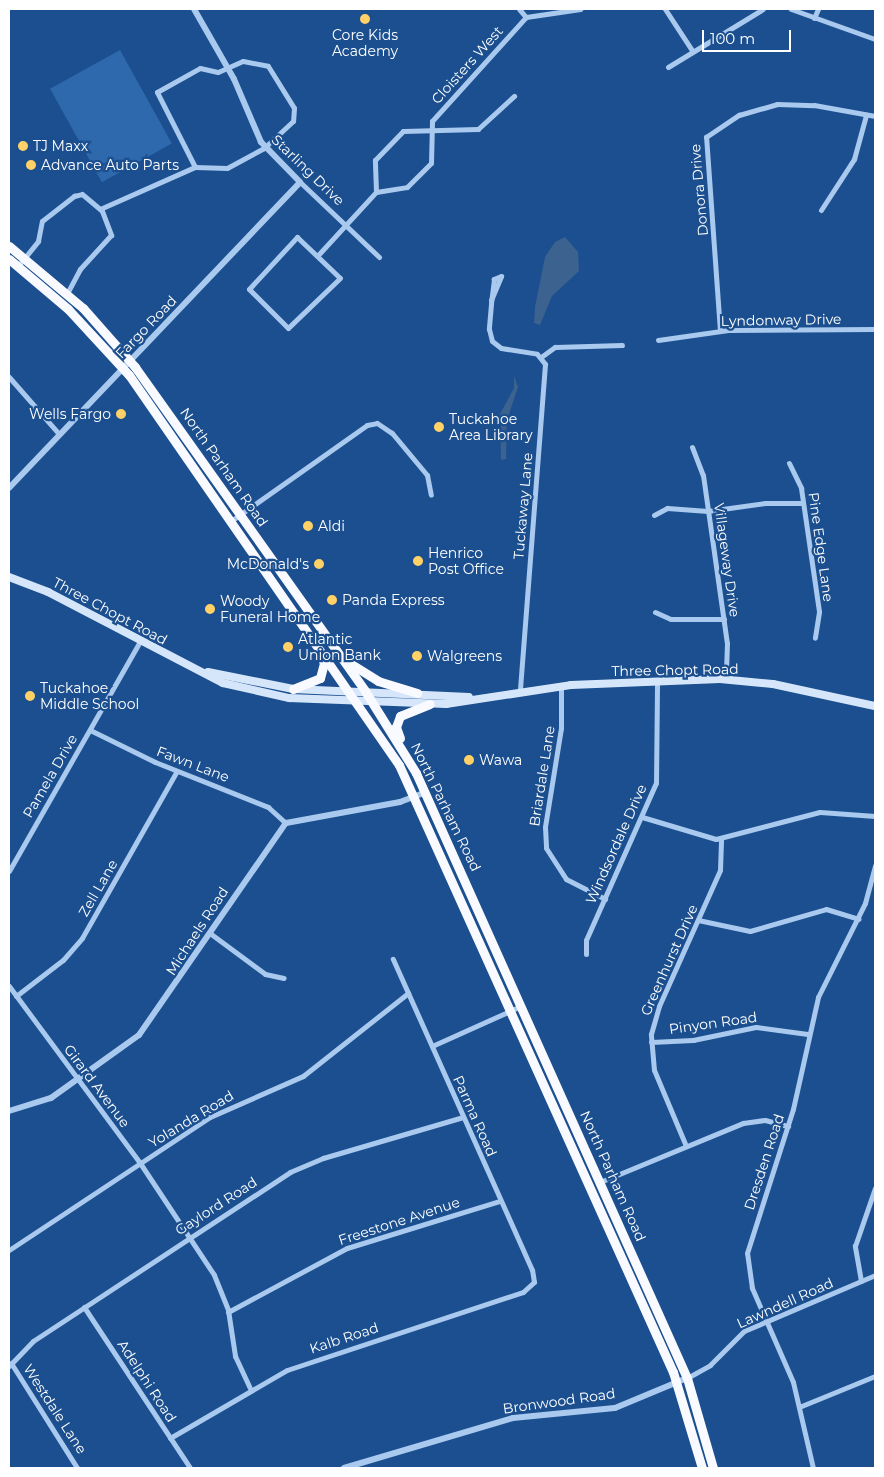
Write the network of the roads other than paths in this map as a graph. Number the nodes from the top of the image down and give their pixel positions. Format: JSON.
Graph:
{"nodes":[{"id":1,"x":194,"y":9,"type":"edge"},
{"id":2,"x":519,"y":9,"type":"edge"},
{"id":3,"x":580,"y":9,"type":"edge"},
{"id":4,"x":667,"y":9,"type":"edge"},
{"id":5,"x":763,"y":9,"type":"edge"},
{"id":6,"x":791,"y":9,"type":"edge"},
{"id":7,"x":818,"y":9,"type":"edge"},
{"id":8,"x":526,"y":17,"type":"junction"},
{"id":9,"x":814,"y":18,"type":"junction"},
{"id":10,"x":875,"y":40,"type":"edge"},
{"id":11,"x":693,"y":52,"type":"junction"},
{"id":12,"x":668,"y":67,"type":"dead end"},
{"id":13,"x":228,"y":68,"type":"junction"},
{"id":14,"x":514,"y":96,"type":"dead end"},
{"id":15,"x":866,"y":115,"type":"junction"},
{"id":16,"x":875,"y":116,"type":"edge"},
{"id":17,"x":430,"y":130,"type":"junction"},
{"id":18,"x":264,"y":148,"type":"junction"},
{"id":19,"x":195,"y":167,"type":"junction"},
{"id":20,"x":300,"y":182,"type":"junction"},
{"id":21,"x":376,"y":192,"type":"junction"},
{"id":22,"x":100,"y":209,"type":"junction"},
{"id":23,"x":821,"y":210,"type":"dead end"},
{"id":24,"x":346,"y":224,"type":"junction"},
{"id":25,"x":9,"y":246,"type":"edge"},
{"id":26,"x":319,"y":254,"type":"junction"},
{"id":27,"x":379,"y":257,"type":"dead end"},
{"id":28,"x":25,"y":258,"type":"junction"},
{"id":29,"x":9,"y":260,"type":"edge"},
{"id":30,"x":18,"y":266,"type":"junction"},
{"id":31,"x":67,"y":293,"type":"junction"},
{"id":32,"x":492,"y":300,"type":"dead end"},
{"id":33,"x":875,"y":329,"type":"edge"},
{"id":34,"x":720,"y":331,"type":"junction"},
{"id":35,"x":658,"y":340,"type":"dead end"},
{"id":36,"x":622,"y":345,"type":"dead end"},
{"id":37,"x":541,"y":357,"type":"junction"},
{"id":38,"x":130,"y":361,"type":"junction"},
{"id":39,"x":123,"y":368,"type":"junction"},
{"id":40,"x":9,"y":377,"type":"edge"},
{"id":41,"x":59,"y":434,"type":"junction"},
{"id":42,"x":692,"y":447,"type":"dead end"},
{"id":43,"x":789,"y":463,"type":"dead end"},
{"id":44,"x":9,"y":488,"type":"edge"},
{"id":45,"x":431,"y":495,"type":"dead end"},
{"id":46,"x":803,"y":503,"type":"junction"},
{"id":47,"x":708,"y":511,"type":"junction"},
{"id":48,"x":240,"y":514,"type":"junction"},
{"id":49,"x":654,"y":515,"type":"dead end"},
{"id":50,"x":231,"y":521,"type":"junction"},
{"id":51,"x":9,"y":577,"type":"edge"},
{"id":52,"x":654,"y":612,"type":"dead end"},
{"id":53,"x":301,"y":619,"type":"junction"},
{"id":54,"x":724,"y":619,"type":"junction"},
{"id":55,"x":815,"y":638,"type":"dead end"},
{"id":56,"x":140,"y":641,"type":"junction"},
{"id":57,"x":340,"y":656,"type":"junction"},
{"id":58,"x":199,"y":670,"type":"junction"},
{"id":59,"x":726,"y":680,"type":"junction"},
{"id":60,"x":657,"y":682,"type":"junction"},
{"id":61,"x":560,"y":687,"type":"junction"},
{"id":62,"x":293,"y":689,"type":"junction"},
{"id":63,"x":352,"y":691,"type":"junction"},
{"id":64,"x":365,"y":691,"type":"junction"},
{"id":65,"x":417,"y":692,"type":"junction"},
{"id":66,"x":520,"y":692,"type":"junction"},
{"id":67,"x":473,"y":698,"type":"junction"},
{"id":68,"x":359,"y":702,"type":"junction"},
{"id":69,"x":373,"y":702,"type":"junction"},
{"id":70,"x":430,"y":704,"type":"junction"},
{"id":71,"x":875,"y":706,"type":"edge"},
{"id":72,"x":90,"y":730,"type":"junction"},
{"id":73,"x":403,"y":750,"type":"junction"},
{"id":74,"x":177,"y":771,"type":"junction"},
{"id":75,"x":426,"y":792,"type":"junction"},
{"id":76,"x":416,"y":797,"type":"junction"},
{"id":77,"x":875,"y":816,"type":"edge"},
{"id":78,"x":642,"y":817,"type":"junction"},
{"id":79,"x":286,"y":824,"type":"junction"},
{"id":80,"x":721,"y":839,"type":"junction"},
{"id":81,"x":875,"y":865,"type":"edge"},
{"id":82,"x":9,"y":871,"type":"edge"},
{"id":83,"x":605,"y":898,"type":"junction"},
{"id":84,"x":858,"y":919,"type":"junction"},
{"id":85,"x":698,"y":920,"type":"junction"},
{"id":86,"x":211,"y":934,"type":"junction"},
{"id":87,"x":586,"y":954,"type":"dead end"},
{"id":88,"x":393,"y":959,"type":"dead end"},
{"id":89,"x":284,"y":978,"type":"dead end"},
{"id":90,"x":9,"y":986,"type":"edge"},
{"id":91,"x":408,"y":993,"type":"junction"},
{"id":92,"x":16,"y":996,"type":"junction"},
{"id":93,"x":522,"y":1006,"type":"junction"},
{"id":94,"x":512,"y":1010,"type":"junction"},
{"id":95,"x":808,"y":1034,"type":"junction"},
{"id":96,"x":651,"y":1042,"type":"junction"},
{"id":97,"x":432,"y":1046,"type":"junction"},
{"id":98,"x":80,"y":1080,"type":"junction"},
{"id":99,"x":9,"y":1111,"type":"edge"},
{"id":100,"x":463,"y":1117,"type":"junction"},
{"id":101,"x":788,"y":1126,"type":"junction"},
{"id":102,"x":686,"y":1146,"type":"junction"},
{"id":103,"x":140,"y":1163,"type":"junction"},
{"id":104,"x":600,"y":1182,"type":"junction"},
{"id":105,"x":591,"y":1187,"type":"junction"},
{"id":106,"x":875,"y":1188,"type":"edge"},
{"id":107,"x":500,"y":1201,"type":"junction"},
{"id":108,"x":189,"y":1237,"type":"junction"},
{"id":109,"x":9,"y":1250,"type":"edge"},
{"id":110,"x":875,"y":1276,"type":"edge"},
{"id":111,"x":861,"y":1281,"type":"junction"},
{"id":112,"x":534,"y":1282,"type":"joint"},
{"id":113,"x":84,"y":1307,"type":"junction"},
{"id":114,"x":228,"y":1312,"type":"junction"},
{"id":115,"x":767,"y":1321,"type":"junction"},
{"id":116,"x":10,"y":1364,"type":"edge"},
{"id":117,"x":875,"y":1376,"type":"edge"},
{"id":118,"x":687,"y":1378,"type":"junction"},
{"id":119,"x":678,"y":1383,"type":"junction"},
{"id":120,"x":250,"y":1388,"type":"junction"},
{"id":121,"x":799,"y":1407,"type":"junction"},
{"id":122,"x":170,"y":1438,"type":"junction"},
{"id":123,"x":77,"y":1468,"type":"edge"},
{"id":124,"x":190,"y":1468,"type":"edge"},
{"id":125,"x":344,"y":1468,"type":"edge"},
{"id":126,"x":702,"y":1468,"type":"edge"},
{"id":127,"x":713,"y":1468,"type":"edge"},
{"id":128,"x":813,"y":1468,"type":"edge"}],
"edges":[{"from":1,"to":13,"type":"street","name":"Starling Drive"},
{"from":2,"to":8,"type":"street"},
{"from":3,"to":8,"type":"street"},
{"from":4,"to":11,"type":"street"},
{"from":5,"to":11,"type":"street"},
{"from":6,"to":9,"type":"street"},
{"from":7,"to":9,"type":"street"},
{"from":8,"to":17,"type":"street","name":"Cloisters West"},
{"from":9,"to":10,"type":"street"},
{"from":11,"to":12,"type":"street"},
{"from":13,"to":18,"type":"street","name":"Starling Drive"},
{"from":13,"to":18,"type":"street"},
{"from":13,"to":19,"type":"street"},
{"from":14,"to":17,"type":"street"},
{"from":15,"to":16,"type":"street","name":"Donora Drive"},
{"from":15,"to":23,"type":"street"},
{"from":15,"to":34,"type":"street","name":"Donora Drive"},
{"from":17,"to":21,"type":"street"},
{"from":17,"to":21,"type":"street"},
{"from":18,"to":19,"type":"street"},
{"from":18,"to":20,"type":"street","name":"Starling Drive"},
{"from":19,"to":22,"type":"street"},
{"from":20,"to":24,"type":"street","name":"Starling Drive"},
{"from":20,"to":38,"type":"street","name":"Fargo Road"},
{"from":21,"to":24,"type":"street"},
{"from":22,"to":28,"type":"street"},
{"from":22,"to":31,"type":"street"},
{"from":24,"to":26,"type":"street"},
{"from":24,"to":27,"type":"street","name":"Starling Drive"},
{"from":25,"to":28,"type":"highway","name":"North Parham Road"},
{"from":26,"to":26,"type":"street"},
{"from":28,"to":30,"type":"street"},
{"from":28,"to":31,"type":"highway","name":"North Parham Road"},
{"from":29,"to":30,"type":"highway","name":"North Parham Road"},
{"from":30,"to":39,"type":"highway","name":"North Parham Road"},
{"from":31,"to":38,"type":"highway","name":"North Parham Road"},
{"from":32,"to":37,"type":"street"},
{"from":33,"to":34,"type":"street","name":"Lyndonway Drive"},
{"from":34,"to":35,"type":"street","name":"Lyndonway Drive"},
{"from":36,"to":37,"type":"street"},
{"from":37,"to":66,"type":"street","name":"Tuckaway Lane"},
{"from":38,"to":39,"type":"street","name":"Fargo Road"},
{"from":38,"to":48,"type":"highway","name":"North Parham Road"},
{"from":39,"to":41,"type":"street","name":"Fargo Road"},
{"from":39,"to":50,"type":"highway","name":"North Parham Road"},
{"from":40,"to":41,"type":"street"},
{"from":41,"to":44,"type":"street","name":"Fargo Road"},
{"from":42,"to":47,"type":"street","name":"Villageway Drive"},
{"from":43,"to":46,"type":"street","name":"Pine Edge Lane"},
{"from":45,"to":48,"type":"street"},
{"from":46,"to":47,"type":"street"},
{"from":46,"to":55,"type":"street","name":"Pine Edge Lane"},
{"from":47,"to":49,"type":"street"},
{"from":47,"to":54,"type":"street","name":"Villageway Drive"},
{"from":48,"to":50,"type":"street"},
{"from":48,"to":57,"type":"highway","name":"North Parham Road"},
{"from":50,"to":53,"type":"highway","name":"North Parham Road"},
{"from":51,"to":56,"type":"main road","name":"Three Chopt Road"},
{"from":52,"to":54,"type":"street"},
{"from":53,"to":62,"type":"highway"},
{"from":53,"to":63,"type":"highway","name":"North Parham Road"},
{"from":54,"to":59,"type":"street","name":"Villageway Drive"},
{"from":56,"to":58,"type":"main road","name":"Three Chopt Road"},
{"from":56,"to":72,"type":"street","name":"Pamela Drive"},
{"from":57,"to":64,"type":"highway","name":"North Parham Road"},
{"from":57,"to":65,"type":"highway"},
{"from":58,"to":62,"type":"main road","name":"Three Chopt Road"},
{"from":58,"to":68,"type":"main road","name":"Three Chopt Road"},
{"from":59,"to":60,"type":"main road","name":"Three Chopt Road"},
{"from":59,"to":71,"type":"main road","name":"Three Chopt Road"},
{"from":60,"to":61,"type":"main road","name":"Three Chopt Road"},
{"from":60,"to":78,"type":"street","name":"Windsordale Drive"},
{"from":61,"to":66,"type":"main road","name":"Three Chopt Road"},
{"from":61,"to":83,"type":"street","name":"Briardale Lane"},
{"from":62,"to":63,"type":"main road","name":"Three Chopt Road"},
{"from":63,"to":64,"type":"main road","name":"Three Chopt Road"},
{"from":63,"to":68,"type":"highway","name":"North Parham Road"},
{"from":64,"to":65,"type":"main road","name":"Three Chopt Road"},
{"from":64,"to":69,"type":"highway","name":"North Parham Road"},
{"from":65,"to":67,"type":"main road","name":"Three Chopt Road"},
{"from":66,"to":67,"type":"main road","name":"Three Chopt Road"},
{"from":67,"to":70,"type":"main road","name":"Three Chopt Road"},
{"from":68,"to":69,"type":"main road","name":"Three Chopt Road"},
{"from":68,"to":76,"type":"highway","name":"North Parham Road"},
{"from":69,"to":70,"type":"main road","name":"Three Chopt Road"},
{"from":69,"to":73,"type":"highway","name":"North Parham Road"},
{"from":70,"to":73,"type":"highway"},
{"from":72,"to":74,"type":"street","name":"Fawn Lane"},
{"from":72,"to":82,"type":"street","name":"Pamela Drive"},
{"from":73,"to":75,"type":"highway","name":"North Parham Road"},
{"from":74,"to":79,"type":"street","name":"Fawn Lane"},
{"from":74,"to":92,"type":"street","name":"Zell Lane"},
{"from":75,"to":76,"type":"street"},
{"from":75,"to":93,"type":"highway","name":"North Parham Road"},
{"from":76,"to":79,"type":"street"},
{"from":76,"to":94,"type":"highway","name":"North Parham Road"},
{"from":77,"to":80,"type":"street"},
{"from":78,"to":80,"type":"street"},
{"from":78,"to":83,"type":"street","name":"Windsordale Drive"},
{"from":79,"to":86,"type":"street","name":"Michaels Road"},
{"from":80,"to":85,"type":"street","name":"Greenhurst Drive"},
{"from":81,"to":84,"type":"street","name":"Dresden Road"},
{"from":83,"to":87,"type":"street","name":"Windsordale Drive"},
{"from":84,"to":85,"type":"street"},
{"from":84,"to":95,"type":"street","name":"Dresden Road"},
{"from":85,"to":96,"type":"street","name":"Greenhurst Drive"},
{"from":86,"to":89,"type":"street"},
{"from":86,"to":98,"type":"street","name":"Michaels Road"},
{"from":88,"to":91,"type":"street","name":"Parma Road"},
{"from":90,"to":92,"type":"street","name":"Girard Avenue"},
{"from":91,"to":97,"type":"street","name":"Parma Road"},
{"from":91,"to":103,"type":"street","name":"Yolanda Road"},
{"from":92,"to":98,"type":"street","name":"Girard Avenue"},
{"from":93,"to":94,"type":"street"},
{"from":93,"to":104,"type":"highway","name":"North Parham Road"},
{"from":94,"to":97,"type":"street"},
{"from":94,"to":105,"type":"highway","name":"North Parham Road"},
{"from":95,"to":96,"type":"street","name":"Pinyon Road"},
{"from":95,"to":101,"type":"street","name":"Dresden Road"},
{"from":96,"to":102,"type":"street","name":"Greenhurst Drive"},
{"from":97,"to":100,"type":"street","name":"Parma Road"},
{"from":98,"to":99,"type":"street","name":"Michaels Road"},
{"from":98,"to":103,"type":"street","name":"Girard Avenue"},
{"from":100,"to":107,"type":"street","name":"Parma Road"},
{"from":100,"to":108,"type":"street","name":"Gaylord Road"},
{"from":101,"to":102,"type":"street"},
{"from":101,"to":115,"type":"street","name":"Dresden Road"},
{"from":102,"to":104,"type":"street"},
{"from":103,"to":108,"type":"street","name":"Girard Avenue"},
{"from":103,"to":109,"type":"street","name":"Yolanda Road"},
{"from":104,"to":105,"type":"highway"},
{"from":104,"to":118,"type":"highway","name":"North Parham Road"},
{"from":105,"to":119,"type":"highway","name":"North Parham Road"},
{"from":106,"to":111,"type":"street"},
{"from":107,"to":112,"type":"street","name":"Parma Road"},
{"from":107,"to":114,"type":"street","name":"Freestone Avenue"},
{"from":108,"to":113,"type":"street","name":"Gaylord Road"},
{"from":108,"to":114,"type":"street","name":"Girard Avenue"},
{"from":110,"to":111,"type":"street","name":"Lawndell Road"},
{"from":111,"to":115,"type":"street","name":"Lawndell Road"},
{"from":112,"to":120,"type":"street","name":"Kalb Road"},
{"from":113,"to":116,"type":"street","name":"Gaylord Road"},
{"from":113,"to":122,"type":"street","name":"Adelphi Road"},
{"from":114,"to":120,"type":"street","name":"Girard Avenue"},
{"from":115,"to":118,"type":"street","name":"Lawndell Road"},
{"from":115,"to":121,"type":"street","name":"Dresden Road"},
{"from":116,"to":123,"type":"street","name":"Westdale Lane"},
{"from":117,"to":121,"type":"street"},
{"from":118,"to":119,"type":"street","name":"Bronwood Road"},
{"from":118,"to":127,"type":"highway","name":"North Parham Road"},
{"from":119,"to":125,"type":"street","name":"Bronwood Road"},
{"from":119,"to":126,"type":"highway","name":"North Parham Road"},
{"from":120,"to":122,"type":"street","name":"Kalb Road"},
{"from":121,"to":128,"type":"street","name":"Dresden Road"},
{"from":122,"to":124,"type":"street","name":"Adelphi Road"}]}
